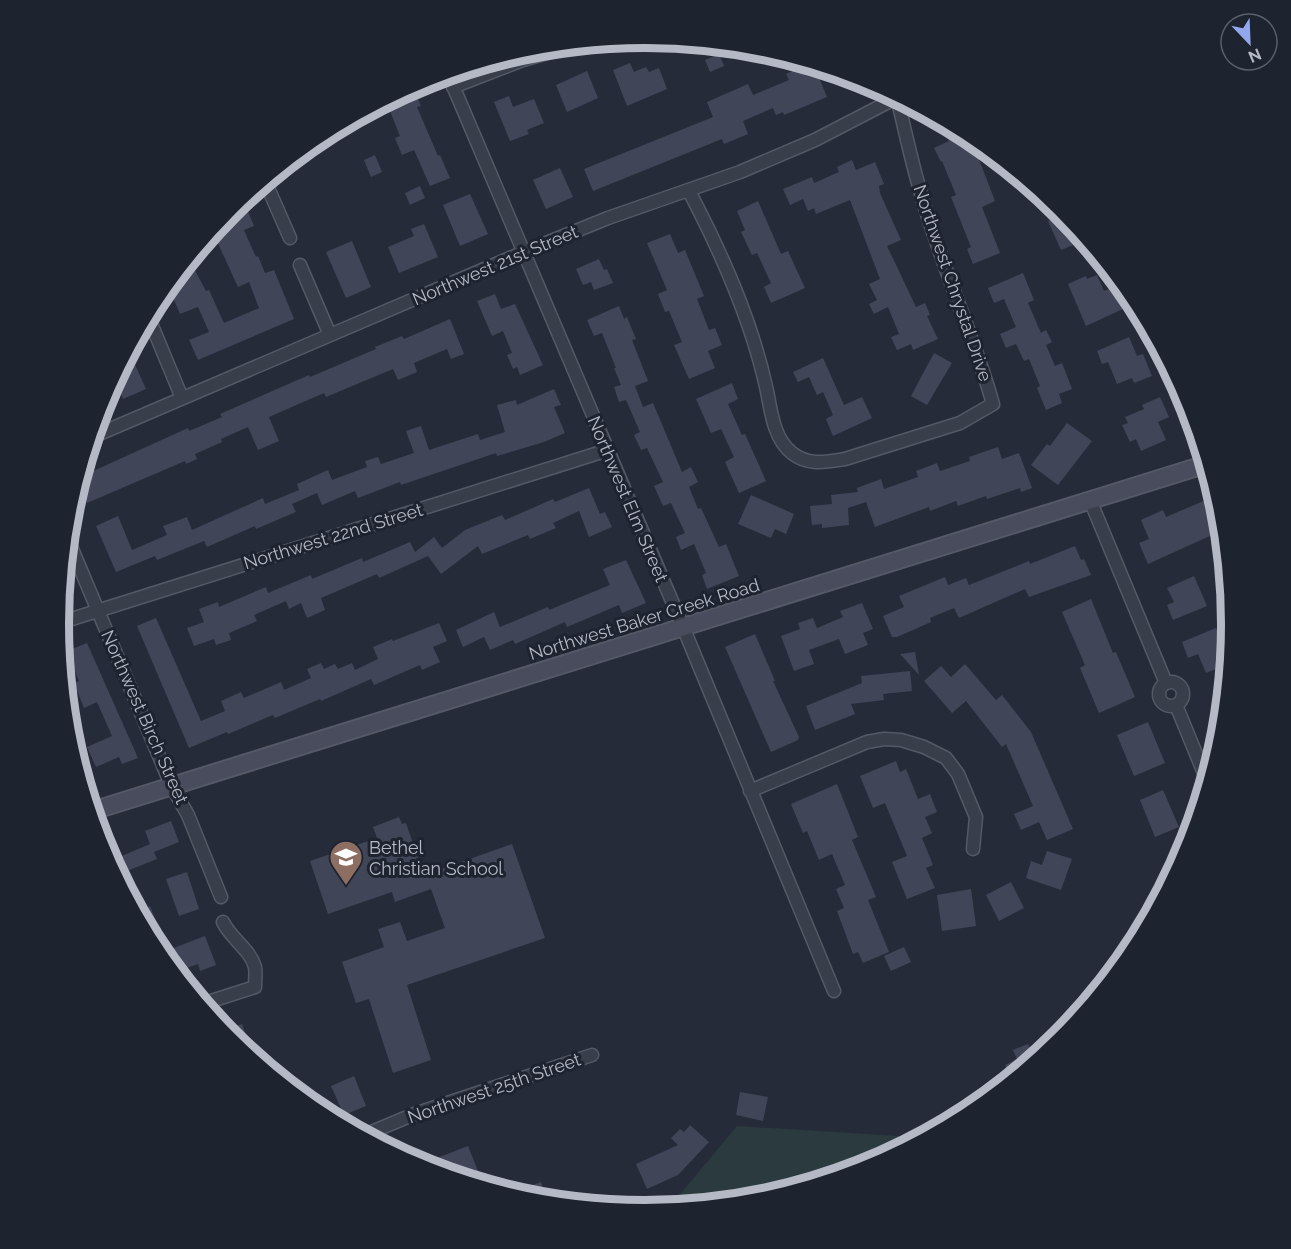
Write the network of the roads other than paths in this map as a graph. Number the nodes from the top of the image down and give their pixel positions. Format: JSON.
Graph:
{"nodes":[{"id":1,"x":515,"y":63,"type":"edge"},
{"id":2,"x":451,"y":82,"type":"edge"},
{"id":3,"x":453,"y":87,"type":"junction"},
{"id":4,"x":888,"y":102,"type":"edge"},
{"id":5,"x":900,"y":107,"type":"edge"},
{"id":6,"x":268,"y":188,"type":"edge"},
{"id":7,"x":689,"y":191,"type":"junction"},
{"id":8,"x":290,"y":238,"type":"dead end"},
{"id":9,"x":524,"y":252,"type":"junction"},
{"id":10,"x":300,"y":265,"type":"dead end"},
{"id":11,"x":152,"y":326,"type":"edge"},
{"id":12,"x":330,"y":335,"type":"junction"},
{"id":13,"x":182,"y":398,"type":"junction"},
{"id":14,"x":102,"y":432,"type":"edge"},
{"id":15,"x":608,"y":450,"type":"junction"},
{"id":16,"x":1199,"y":466,"type":"edge"},
{"id":17,"x":1090,"y":500,"type":"junction"},
{"id":18,"x":74,"y":553,"type":"edge"},
{"id":19,"x":98,"y":610,"type":"junction"},
{"id":20,"x":69,"y":620,"type":"edge"},
{"id":21,"x":683,"y":627,"type":"junction"},
{"id":22,"x":1203,"y":770,"type":"edge"},
{"id":23,"x":172,"y":787,"type":"junction"},
{"id":24,"x":750,"y":791,"type":"junction"},
{"id":25,"x":100,"y":809,"type":"edge"},
{"id":26,"x":973,"y":849,"type":"dead end"},
{"id":27,"x":221,"y":897,"type":"dead end"},
{"id":28,"x":223,"y":922,"type":"dead end"},
{"id":29,"x":834,"y":991,"type":"dead end"},
{"id":30,"x":209,"y":1002,"type":"edge"},
{"id":31,"x":592,"y":1055,"type":"dead end"},
{"id":32,"x":372,"y":1132,"type":"edge"}],
"edges":[{"from":1,"to":3,"type":"street"},
{"from":2,"to":3,"type":"street","name":"Northwest Elm Street"},
{"from":3,"to":9,"type":"street","name":"Northwest Elm Street"},
{"from":4,"to":7,"type":"street","name":"Northwest 21st Street"},
{"from":5,"to":7,"type":"street","name":"Northwest Chrystal Drive"},
{"from":6,"to":8,"type":"street"},
{"from":7,"to":9,"type":"street","name":"Northwest 21st Street"},
{"from":9,"to":12,"type":"street","name":"Northwest 21st Street"},
{"from":9,"to":15,"type":"street","name":"Northwest Elm Street"},
{"from":10,"to":12,"type":"street"},
{"from":11,"to":13,"type":"street"},
{"from":12,"to":13,"type":"street","name":"Northwest 21st Street"},
{"from":13,"to":14,"type":"street","name":"Northwest 21st Street"},
{"from":15,"to":19,"type":"street","name":"Northwest 22nd Street"},
{"from":15,"to":21,"type":"street","name":"Northwest Elm Street"},
{"from":16,"to":17,"type":"main road","name":"Northwest Baker Creek Road"},
{"from":17,"to":21,"type":"main road","name":"Northwest Baker Creek Road"},
{"from":17,"to":22,"type":"street"},
{"from":18,"to":19,"type":"street","name":"Northwest Birch Street"},
{"from":19,"to":20,"type":"street","name":"Northwest 22nd Street"},
{"from":19,"to":23,"type":"street","name":"Northwest Birch Street"},
{"from":21,"to":23,"type":"main road","name":"Northwest Baker Creek Road"},
{"from":21,"to":24,"type":"street","name":"Northwest Elm Street"},
{"from":23,"to":25,"type":"main road","name":"Northwest Baker Creek Road"},
{"from":23,"to":27,"type":"street","name":"Northwest Birch Street"},
{"from":24,"to":26,"type":"street"},
{"from":24,"to":29,"type":"street","name":"Northwest Elm Street"},
{"from":28,"to":30,"type":"street"},
{"from":31,"to":32,"type":"street","name":"Northwest 25th Street"}]}
